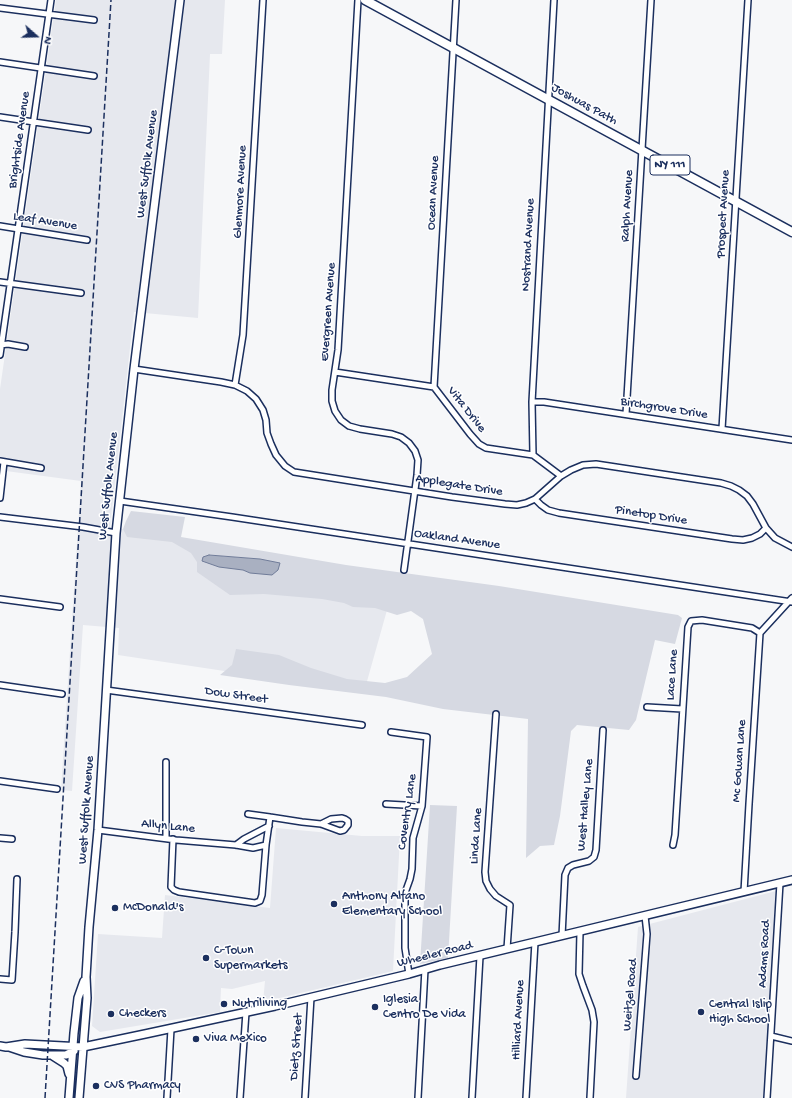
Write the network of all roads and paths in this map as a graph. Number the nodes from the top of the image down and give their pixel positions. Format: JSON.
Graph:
{"nodes":[{"id":1,"x":51,"y":0,"type":"edge"},
{"id":2,"x":180,"y":0,"type":"edge"},
{"id":3,"x":263,"y":0,"type":"edge"},
{"id":4,"x":358,"y":0,"type":"edge"},
{"id":5,"x":365,"y":0,"type":"edge"},
{"id":6,"x":456,"y":0,"type":"edge"},
{"id":7,"x":554,"y":0,"type":"edge"},
{"id":8,"x":651,"y":0,"type":"edge"},
{"id":9,"x":748,"y":0,"type":"edge"},
{"id":10,"x":0,"y":8,"type":"edge"},
{"id":11,"x":49,"y":15,"type":"junction"},
{"id":12,"x":94,"y":20,"type":"dead end"},
{"id":13,"x":453,"y":48,"type":"junction"},
{"id":14,"x":0,"y":62,"type":"edge"},
{"id":15,"x":42,"y":68,"type":"junction"},
{"id":16,"x":94,"y":76,"type":"dead end"},
{"id":17,"x":548,"y":99,"type":"junction"},
{"id":18,"x":0,"y":117,"type":"edge"},
{"id":19,"x":34,"y":122,"type":"junction"},
{"id":20,"x":88,"y":130,"type":"dead end"},
{"id":21,"x":642,"y":150,"type":"junction"},
{"id":22,"x":736,"y":201,"type":"junction"},
{"id":23,"x":0,"y":226,"type":"edge"},
{"id":24,"x":18,"y":229,"type":"junction"},
{"id":25,"x":792,"y":232,"type":"edge"},
{"id":26,"x":87,"y":240,"type":"dead end"},
{"id":27,"x":0,"y":282,"type":"edge"},
{"id":28,"x":10,"y":283,"type":"junction"},
{"id":29,"x":81,"y":293,"type":"dead end"},
{"id":30,"x":1,"y":345,"type":"edge"},
{"id":31,"x":26,"y":347,"type":"dead end"},
{"id":32,"x":0,"y":355,"type":"edge"},
{"id":33,"x":134,"y":369,"type":"junction"},
{"id":34,"x":335,"y":372,"type":"junction"},
{"id":35,"x":235,"y":385,"type":"junction"},
{"id":36,"x":434,"y":386,"type":"junction"},
{"id":37,"x":532,"y":402,"type":"junction"},
{"id":38,"x":626,"y":414,"type":"junction"},
{"id":39,"x":722,"y":429,"type":"junction"},
{"id":40,"x":792,"y":440,"type":"edge"},
{"id":41,"x":533,"y":455,"type":"junction"},
{"id":42,"x":2,"y":461,"type":"edge"},
{"id":43,"x":41,"y":468,"type":"dead end"},
{"id":44,"x":561,"y":476,"type":"junction"},
{"id":45,"x":416,"y":490,"type":"junction"},
{"id":46,"x":0,"y":498,"type":"edge"},
{"id":47,"x":535,"y":499,"type":"junction"},
{"id":48,"x":120,"y":501,"type":"junction"},
{"id":49,"x":0,"y":517,"type":"edge"},
{"id":50,"x":766,"y":528,"type":"junction"},
{"id":51,"x":116,"y":533,"type":"junction"},
{"id":52,"x":407,"y":544,"type":"junction"},
{"id":53,"x":792,"y":547,"type":"edge"},
{"id":54,"x":404,"y":570,"type":"dead end"},
{"id":55,"x":0,"y":598,"type":"edge"},
{"id":56,"x":791,"y":600,"type":"edge"},
{"id":57,"x":60,"y":607,"type":"dead end"},
{"id":58,"x":760,"y":633,"type":"junction"},
{"id":59,"x":0,"y":685,"type":"edge"},
{"id":60,"x":106,"y":690,"type":"junction"},
{"id":61,"x":62,"y":694,"type":"dead end"},
{"id":62,"x":647,"y":707,"type":"dead end"},
{"id":63,"x":682,"y":709,"type":"junction"},
{"id":64,"x":496,"y":714,"type":"dead end"},
{"id":65,"x":362,"y":725,"type":"dead end"},
{"id":66,"x":603,"y":730,"type":"dead end"},
{"id":67,"x":390,"y":732,"type":"dead end"},
{"id":68,"x":166,"y":762,"type":"dead end"},
{"id":69,"x":0,"y":781,"type":"edge"},
{"id":70,"x":57,"y":789,"type":"dead end"},
{"id":71,"x":386,"y":804,"type":"dead end"},
{"id":72,"x":422,"y":806,"type":"junction"},
{"id":73,"x":248,"y":814,"type":"dead end"},
{"id":74,"x":270,"y":817,"type":"junction"},
{"id":75,"x":321,"y":824,"type":"junction"},
{"id":76,"x":269,"y":826,"type":"junction"},
{"id":77,"x":98,"y":830,"type":"junction"},
{"id":78,"x":0,"y":838,"type":"edge"},
{"id":79,"x":166,"y":838,"type":"junction"},
{"id":80,"x":12,"y":839,"type":"dead end"},
{"id":81,"x":173,"y":839,"type":"junction"},
{"id":82,"x":236,"y":845,"type":"junction"},
{"id":83,"x":266,"y":845,"type":"junction"},
{"id":84,"x":673,"y":845,"type":"dead end"},
{"id":85,"x":17,"y":879,"type":"dead end"},
{"id":86,"x":792,"y":880,"type":"edge"},
{"id":87,"x":780,"y":884,"type":"junction"},
{"id":88,"x":744,"y":892,"type":"junction"},
{"id":89,"x":645,"y":916,"type":"junction"},
{"id":90,"x":580,"y":932,"type":"junction"},
{"id":91,"x":562,"y":936,"type":"junction"},
{"id":92,"x":535,"y":942,"type":"junction"},
{"id":93,"x":507,"y":949,"type":"junction"},
{"id":94,"x":480,"y":956,"type":"junction"},
{"id":95,"x":425,"y":969,"type":"junction"},
{"id":96,"x":408,"y":974,"type":"junction"},
{"id":97,"x":86,"y":977,"type":"junction"},
{"id":98,"x":0,"y":979,"type":"edge"},
{"id":99,"x":312,"y":997,"type":"junction"},
{"id":100,"x":246,"y":1012,"type":"junction"},
{"id":101,"x":171,"y":1029,"type":"junction"},
{"id":102,"x":771,"y":1036,"type":"junction"},
{"id":103,"x":792,"y":1041,"type":"edge"},
{"id":104,"x":3,"y":1046,"type":"edge"},
{"id":105,"x":83,"y":1047,"type":"junction"},
{"id":106,"x":72,"y":1049,"type":"junction"},
{"id":107,"x":51,"y":1055,"type":"junction"},
{"id":108,"x":636,"y":1076,"type":"dead end"},
{"id":109,"x":70,"y":1077,"type":"junction"},
{"id":110,"x":69,"y":1098,"type":"edge"},
{"id":111,"x":79,"y":1098,"type":"edge"},
{"id":112,"x":167,"y":1098,"type":"edge"},
{"id":113,"x":240,"y":1098,"type":"edge"},
{"id":114,"x":305,"y":1098,"type":"edge"},
{"id":115,"x":418,"y":1098,"type":"edge"},
{"id":116,"x":472,"y":1098,"type":"edge"},
{"id":117,"x":526,"y":1098,"type":"edge"},
{"id":118,"x":590,"y":1098,"type":"edge"},
{"id":119,"x":767,"y":1098,"type":"edge"}],
"edges":[{"from":1,"to":11,"type":"street","name":"Brightside Avenue"},
{"from":2,"to":33,"type":"main road","name":"West Suffolk Avenue"},
{"from":3,"to":35,"type":"street","name":"Glenmore Avenue"},
{"from":4,"to":34,"type":"street","name":"Evergreen Avenue"},
{"from":5,"to":13,"type":"main road","name":"Joshuas Path","number":"NY 111"},
{"from":6,"to":13,"type":"street","name":"Ocean Avenue"},
{"from":7,"to":17,"type":"street","name":"Nostrand Avenue"},
{"from":8,"to":21,"type":"street","name":"Ralph Avenue"},
{"from":9,"to":22,"type":"street","name":"Prospect Avenue"},
{"from":10,"to":11,"type":"street"},
{"from":11,"to":12,"type":"street"},
{"from":11,"to":15,"type":"street","name":"Brightside Avenue"},
{"from":13,"to":17,"type":"main road","name":"Joshuas Path","number":"NY 111"},
{"from":13,"to":36,"type":"street","name":"Ocean Avenue"},
{"from":14,"to":15,"type":"street"},
{"from":15,"to":16,"type":"street"},
{"from":15,"to":19,"type":"street","name":"Brightside Avenue"},
{"from":17,"to":21,"type":"main road","name":"Joshuas Path","number":"NY 111"},
{"from":17,"to":37,"type":"street","name":"Nostrand Avenue"},
{"from":18,"to":19,"type":"street"},
{"from":19,"to":20,"type":"street"},
{"from":19,"to":24,"type":"street","name":"Brightside Avenue"},
{"from":21,"to":22,"type":"main road","name":"Joshuas Path","number":"NY 111"},
{"from":21,"to":38,"type":"street","name":"Ralph Avenue"},
{"from":22,"to":25,"type":"main road","name":"Joshuas Path","number":"NY 111"},
{"from":22,"to":39,"type":"street","name":"Prospect Avenue"},
{"from":23,"to":24,"type":"street","name":"Leaf Avenue"},
{"from":24,"to":26,"type":"street","name":"Leaf Avenue"},
{"from":24,"to":28,"type":"street","name":"Brightside Avenue"},
{"from":27,"to":28,"type":"street"},
{"from":28,"to":29,"type":"street"},
{"from":28,"to":30,"type":"street","name":"Brightside Avenue"},
{"from":30,"to":31,"type":"street"},
{"from":30,"to":32,"type":"street","name":"Brightside Avenue"},
{"from":33,"to":35,"type":"street","name":"Applegate Drive"},
{"from":33,"to":48,"type":"main road","name":"West Suffolk Avenue"},
{"from":34,"to":36,"type":"street","name":"Vita Drive"},
{"from":34,"to":45,"type":"street","name":"Evergreen Avenue"},
{"from":35,"to":45,"type":"street","name":"Applegate Drive"},
{"from":36,"to":41,"type":"street","name":"Vita Drive"},
{"from":37,"to":38,"type":"street","name":"Birchgrove Drive"},
{"from":37,"to":41,"type":"street","name":"Nostrand Avenue"},
{"from":38,"to":39,"type":"street","name":"Birchgrove Drive"},
{"from":39,"to":40,"type":"street","name":"Birchgrove Drive"},
{"from":41,"to":44,"type":"street"},
{"from":42,"to":43,"type":"street"},
{"from":42,"to":46,"type":"street"},
{"from":44,"to":47,"type":"street","name":"Applegate Drive"},
{"from":44,"to":50,"type":"street","name":"Applegate Drive"},
{"from":45,"to":47,"type":"street","name":"Applegate Drive"},
{"from":45,"to":52,"type":"street","name":"Evergreen Avenue"},
{"from":47,"to":50,"type":"street","name":"Pinetop Drive"},
{"from":48,"to":51,"type":"main road","name":"West Suffolk Avenue"},
{"from":48,"to":52,"type":"street","name":"Oakland Avenue"},
{"from":49,"to":51,"type":"street"},
{"from":50,"to":53,"type":"street","name":"Applegate Drive"},
{"from":51,"to":60,"type":"main road","name":"West Suffolk Avenue"},
{"from":52,"to":54,"type":"street","name":"Evergreen Avenue"},
{"from":52,"to":56,"type":"street","name":"Oakland Avenue"},
{"from":55,"to":57,"type":"street"},
{"from":56,"to":58,"type":"street"},
{"from":58,"to":63,"type":"street","name":"Lace Lane"},
{"from":58,"to":88,"type":"street","name":"Mc Gowan Lane"},
{"from":59,"to":61,"type":"street"},
{"from":60,"to":65,"type":"street","name":"Dow Street"},
{"from":60,"to":77,"type":"main road","name":"West Suffolk Avenue"},
{"from":62,"to":63,"type":"street"},
{"from":63,"to":84,"type":"street","name":"Lace Lane"},
{"from":64,"to":93,"type":"street","name":"Linda Lane"},
{"from":66,"to":91,"type":"street","name":"West Halley Lane"},
{"from":67,"to":72,"type":"street","name":"Coventry Lane"},
{"from":68,"to":79,"type":"street"},
{"from":69,"to":70,"type":"street"},
{"from":71,"to":72,"type":"street"},
{"from":72,"to":96,"type":"street","name":"Coventry Lane"},
{"from":73,"to":74,"type":"street"},
{"from":74,"to":75,"type":"street"},
{"from":74,"to":76,"type":"street"},
{"from":75,"to":75,"type":"street"},
{"from":76,"to":82,"type":"street"},
{"from":76,"to":83,"type":"street"},
{"from":77,"to":79,"type":"street","name":"Allyn Lane"},
{"from":77,"to":97,"type":"main road","name":"West Suffolk Avenue"},
{"from":78,"to":80,"type":"street"},
{"from":79,"to":81,"type":"street","name":"Allyn Lane"},
{"from":81,"to":82,"type":"street","name":"Allyn Lane"},
{"from":81,"to":83,"type":"street"},
{"from":82,"to":83,"type":"street","name":"Allyn Lane"},
{"from":85,"to":98,"type":"street"},
{"from":86,"to":87,"type":"main road","name":"Wheeler Road"},
{"from":87,"to":88,"type":"main road","name":"Wheeler Road"},
{"from":87,"to":102,"type":"street","name":"Adams Road"},
{"from":88,"to":89,"type":"main road","name":"Wheeler Road"},
{"from":89,"to":90,"type":"main road","name":"Wheeler Road"},
{"from":89,"to":108,"type":"street","name":"Weitzel Road"},
{"from":90,"to":91,"type":"main road","name":"Wheeler Road"},
{"from":90,"to":118,"type":"street"},
{"from":91,"to":92,"type":"main road","name":"Wheeler Road"},
{"from":92,"to":93,"type":"main road","name":"Wheeler Road"},
{"from":92,"to":117,"type":"street","name":"Hilliard Avenue"},
{"from":93,"to":94,"type":"main road","name":"Wheeler Road"},
{"from":94,"to":95,"type":"main road","name":"Wheeler Road"},
{"from":94,"to":116,"type":"street"},
{"from":95,"to":96,"type":"main road","name":"Wheeler Road"},
{"from":95,"to":115,"type":"street"},
{"from":96,"to":99,"type":"main road","name":"Wheeler Road"},
{"from":97,"to":105,"type":"main road","name":"West Suffolk Avenue"},
{"from":97,"to":106,"type":"main road","name":"West Suffolk Avenue"},
{"from":99,"to":100,"type":"main road","name":"Wheeler Road"},
{"from":99,"to":114,"type":"street","name":"Dietz Street"},
{"from":100,"to":101,"type":"main road","name":"Wheeler Road"},
{"from":100,"to":113,"type":"street"},
{"from":101,"to":105,"type":"main road","name":"Wheeler Road"},
{"from":101,"to":112,"type":"street"},
{"from":102,"to":103,"type":"street"},
{"from":102,"to":119,"type":"street","name":"Adams Road"},
{"from":104,"to":106,"type":"main road","name":"Wheeler Road"},
{"from":104,"to":107,"type":"main road","name":"Wheeler Road"},
{"from":105,"to":106,"type":"main road","name":"Wheeler Road"},
{"from":105,"to":111,"type":"main road","name":"West Suffolk Avenue"},
{"from":106,"to":107,"type":"main road","name":"Wheeler Road"},
{"from":106,"to":109,"type":"main road","name":"West Suffolk Avenue"},
{"from":107,"to":109,"type":"main road"},
{"from":109,"to":110,"type":"main road","name":"West Suffolk Avenue"}]}
